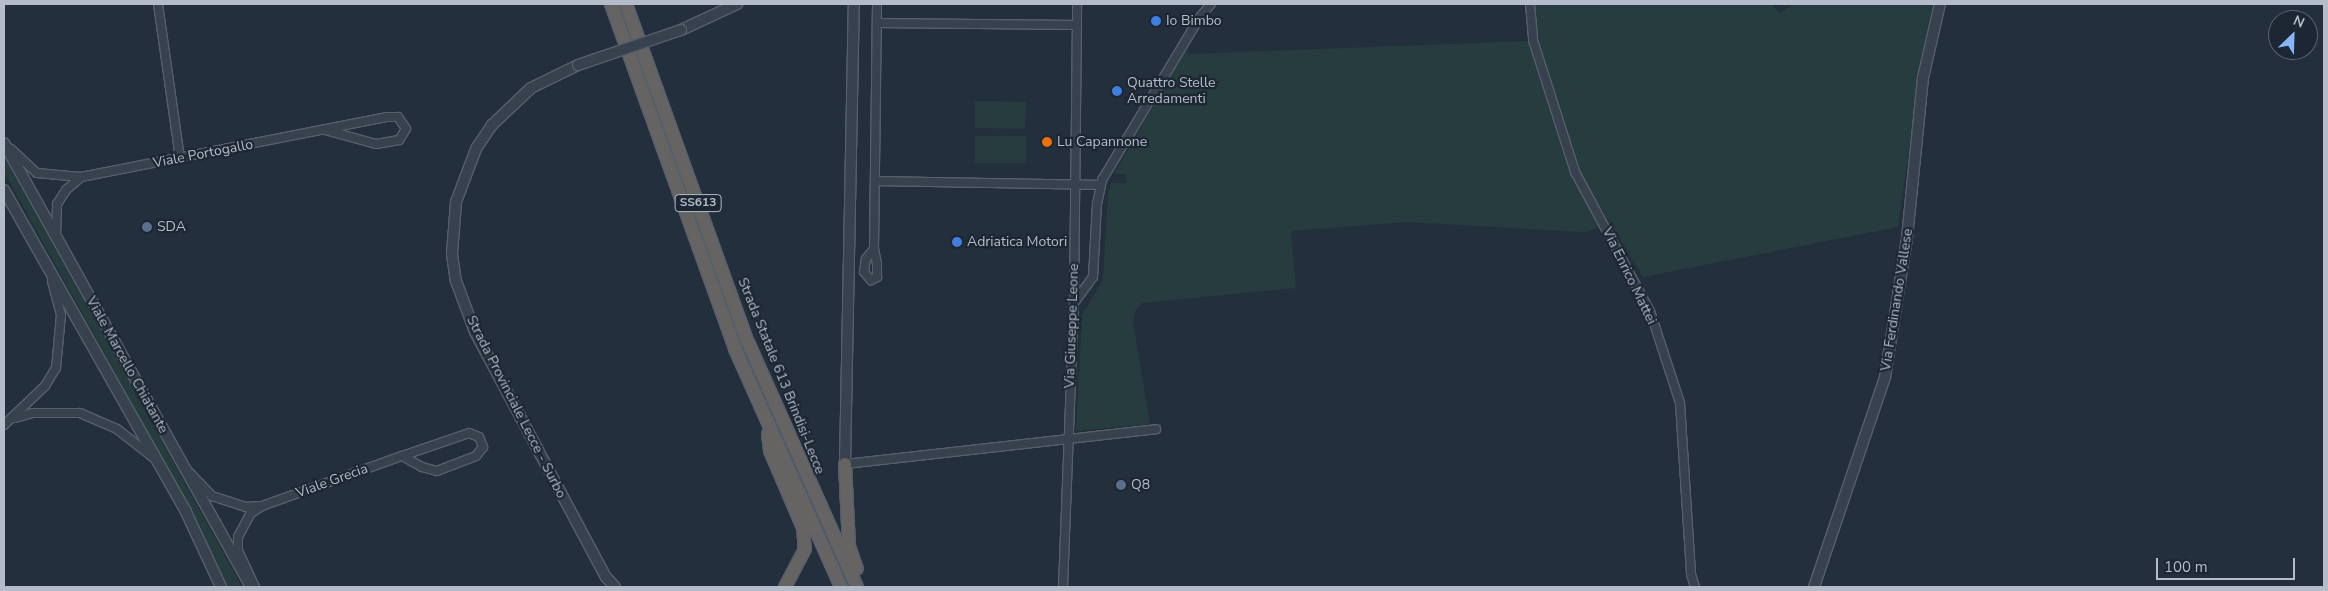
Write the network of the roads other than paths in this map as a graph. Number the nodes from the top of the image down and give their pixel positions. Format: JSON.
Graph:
{"nodes":[{"id":1,"x":158,"y":4,"type":"edge"},
{"id":2,"x":611,"y":4,"type":"edge"},
{"id":3,"x":626,"y":4,"type":"edge"},
{"id":4,"x":737,"y":4,"type":"edge"},
{"id":5,"x":854,"y":4,"type":"edge"},
{"id":6,"x":878,"y":4,"type":"edge"},
{"id":7,"x":1077,"y":4,"type":"edge"},
{"id":8,"x":1211,"y":4,"type":"edge"},
{"id":9,"x":1530,"y":4,"type":"edge"},
{"id":10,"x":1940,"y":4,"type":"edge"},
{"id":11,"x":878,"y":23,"type":"junction"},
{"id":12,"x":1076,"y":25,"type":"junction"},
{"id":13,"x":325,"y":130,"type":"junction"},
{"id":14,"x":4,"y":142,"type":"edge"},
{"id":15,"x":180,"y":158,"type":"junction"},
{"id":16,"x":81,"y":177,"type":"junction"},
{"id":17,"x":876,"y":181,"type":"junction"},
{"id":18,"x":1075,"y":183,"type":"junction"},
{"id":19,"x":1101,"y":185,"type":"junction"},
{"id":20,"x":4,"y":190,"type":"edge"},
{"id":21,"x":56,"y":236,"type":"junction"},
{"id":22,"x":874,"y":249,"type":"dead end"},
{"id":23,"x":49,"y":272,"type":"junction"},
{"id":24,"x":1074,"y":303,"type":"junction"},
{"id":25,"x":765,"y":417,"type":"junction"},
{"id":26,"x":13,"y":418,"type":"junction"},
{"id":27,"x":4,"y":425,"type":"edge"},
{"id":28,"x":1156,"y":430,"type":"dead end"},
{"id":29,"x":1069,"y":439,"type":"junction"},
{"id":30,"x":402,"y":456,"type":"junction"},
{"id":31,"x":156,"y":460,"type":"junction"},
{"id":32,"x":845,"y":464,"type":"junction"},
{"id":33,"x":185,"y":469,"type":"junction"},
{"id":34,"x":262,"y":506,"type":"junction"},
{"id":35,"x":606,"y":582,"type":"edge"},
{"id":36,"x":1815,"y":585,"type":"edge"},
{"id":37,"x":221,"y":587,"type":"edge"},
{"id":38,"x":251,"y":587,"type":"edge"},
{"id":39,"x":255,"y":587,"type":"edge"},
{"id":40,"x":615,"y":587,"type":"edge"},
{"id":41,"x":785,"y":587,"type":"edge"},
{"id":42,"x":841,"y":587,"type":"edge"},
{"id":43,"x":857,"y":587,"type":"edge"},
{"id":44,"x":865,"y":587,"type":"edge"},
{"id":45,"x":1063,"y":587,"type":"edge"},
{"id":46,"x":1695,"y":587,"type":"edge"}],
"edges":[{"from":1,"to":15,"type":"street"},
{"from":2,"to":25,"type":"highway","name":"Strada Statale 613 Brindisi-Lecce","number":"SS613"},
{"from":3,"to":43,"type":"highway","name":"Strada Statale 613 Brindisi-Lecce","number":"SS613"},
{"from":4,"to":35,"type":"street","name":"Strada Provinciale Lecce - Surbo","bridge":true},
{"from":5,"to":32,"type":"street"},
{"from":6,"to":11,"type":"street"},
{"from":7,"to":12,"type":"street","name":"Via Giuseppe Leone"},
{"from":8,"to":19,"type":"street"},
{"from":9,"to":46,"type":"street","name":"Via Enrico Mattei"},
{"from":10,"to":36,"type":"street","name":"Via Ferdinando Vallese"},
{"from":11,"to":12,"type":"street"},
{"from":11,"to":17,"type":"street"},
{"from":12,"to":18,"type":"street","name":"Via Giuseppe Leone"},
{"from":13,"to":13,"type":"street","name":"Viale Portogallo"},
{"from":13,"to":15,"type":"street","name":"Viale Portogallo"},
{"from":14,"to":16,"type":"street","name":"Viale Portogallo"},
{"from":14,"to":21,"type":"street","name":"Viale Marcello Chiatante"},
{"from":15,"to":16,"type":"street","name":"Viale Portogallo"},
{"from":16,"to":21,"type":"street"},
{"from":17,"to":18,"type":"street"},
{"from":17,"to":22,"type":"street"},
{"from":18,"to":19,"type":"street"},
{"from":18,"to":24,"type":"street","name":"Via Giuseppe Leone"},
{"from":19,"to":24,"type":"street"},
{"from":20,"to":23,"type":"street","name":"Viale Marcello Chiatante"},
{"from":21,"to":33,"type":"street","name":"Viale Marcello Chiatante"},
{"from":23,"to":26,"type":"street"},
{"from":23,"to":31,"type":"street","name":"Viale Marcello Chiatante"},
{"from":24,"to":29,"type":"street","name":"Via Giuseppe Leone"},
{"from":25,"to":41,"type":"highway"},
{"from":25,"to":42,"type":"highway","name":"Strada Statale 613 Brindisi-Lecce","number":"SS613"},
{"from":26,"to":27,"type":"street"},
{"from":26,"to":31,"type":"street"},
{"from":28,"to":29,"type":"street"},
{"from":29,"to":32,"type":"street"},
{"from":29,"to":45,"type":"street","name":"Via Giuseppe Leone"},
{"from":30,"to":30,"type":"street","name":"Viale Grecia"},
{"from":30,"to":34,"type":"street","name":"Viale Grecia"},
{"from":31,"to":37,"type":"street","name":"Viale Marcello Chiatante"},
{"from":32,"to":44,"type":"highway"},
{"from":33,"to":34,"type":"street","name":"Viale Grecia"},
{"from":33,"to":38,"type":"street","name":"Viale Marcello Chiatante"},
{"from":34,"to":39,"type":"street","name":"Viale Grecia"},
{"from":35,"to":40,"type":"street","name":"Strada Provinciale Lecce - Surbo"}]}
